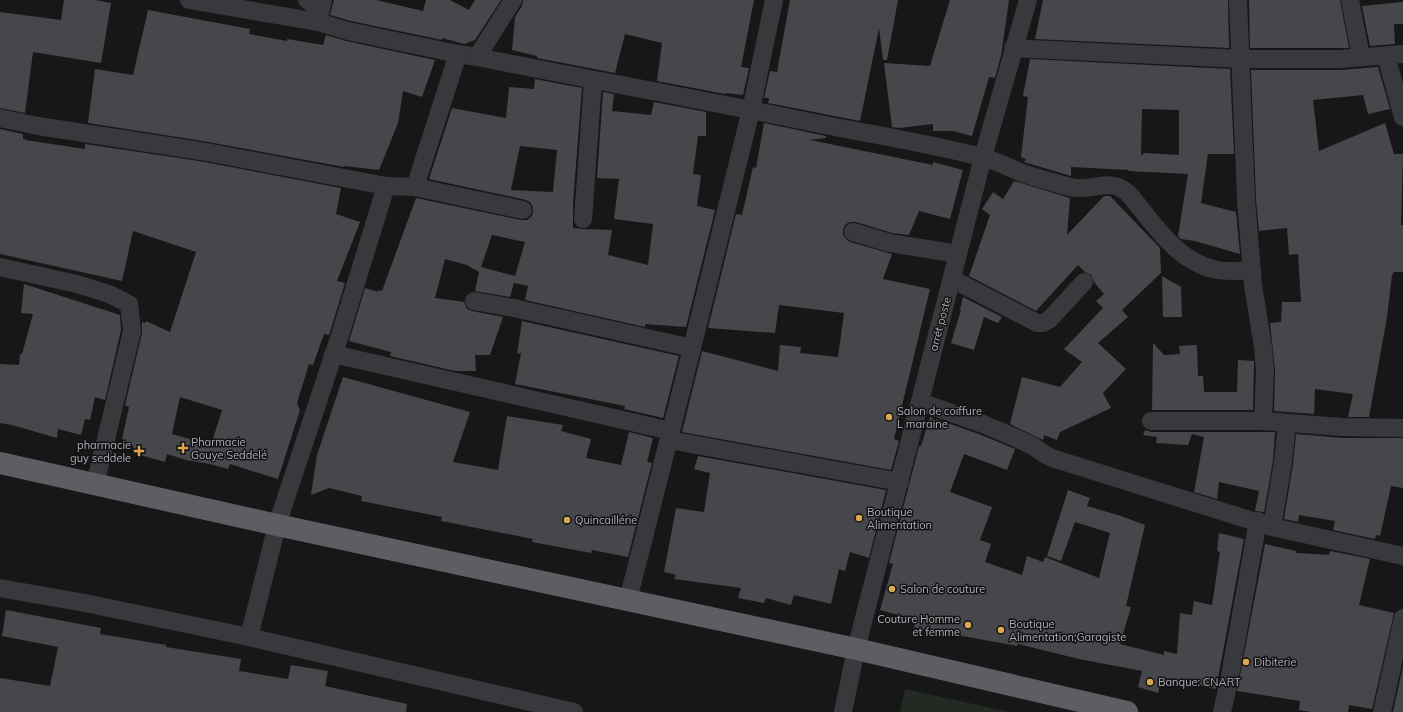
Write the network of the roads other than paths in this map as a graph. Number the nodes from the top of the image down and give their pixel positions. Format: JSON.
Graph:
{"nodes":[{"id":1,"x":190,"y":0,"type":"edge"},
{"id":2,"x":514,"y":0,"type":"edge"},
{"id":3,"x":774,"y":0,"type":"edge"},
{"id":4,"x":1028,"y":0,"type":"edge"},
{"id":5,"x":1238,"y":0,"type":"edge"},
{"id":6,"x":1350,"y":0,"type":"edge"},
{"id":7,"x":317,"y":8,"type":"edge"},
{"id":8,"x":1013,"y":48,"type":"junction"},
{"id":9,"x":458,"y":54,"type":"junction"},
{"id":10,"x":1394,"y":55,"type":"edge"},
{"id":11,"x":477,"y":57,"type":"junction"},
{"id":12,"x":1361,"y":58,"type":"junction"},
{"id":13,"x":1241,"y":59,"type":"junction"},
{"id":14,"x":593,"y":81,"type":"junction"},
{"id":15,"x":751,"y":110,"type":"junction"},
{"id":16,"x":1403,"y":117,"type":"edge"},
{"id":17,"x":0,"y":118,"type":"edge"},
{"id":18,"x":983,"y":157,"type":"junction"},
{"id":19,"x":386,"y":186,"type":"junction"},
{"id":20,"x":415,"y":187,"type":"junction"},
{"id":21,"x":523,"y":210,"type":"dead end"},
{"id":22,"x":583,"y":219,"type":"dead end"},
{"id":23,"x":853,"y":232,"type":"dead end"},
{"id":24,"x":958,"y":254,"type":"junction"},
{"id":25,"x":0,"y":267,"type":"edge"},
{"id":26,"x":1252,"y":270,"type":"junction"},
{"id":27,"x":952,"y":279,"type":"junction"},
{"id":28,"x":1084,"y":282,"type":"dead end"},
{"id":29,"x":474,"y":301,"type":"dead end"},
{"id":30,"x":692,"y":348,"type":"junction"},
{"id":31,"x":333,"y":354,"type":"junction"},
{"id":32,"x":920,"y":402,"type":"junction"},
{"id":33,"x":1151,"y":421,"type":"dead end"},
{"id":34,"x":1263,"y":421,"type":"junction"},
{"id":35,"x":1287,"y":423,"type":"junction"},
{"id":36,"x":1403,"y":428,"type":"edge"},
{"id":37,"x":670,"y":435,"type":"junction"},
{"id":38,"x":0,"y":463,"type":"edge"},
{"id":39,"x":900,"y":482,"type":"junction"},
{"id":40,"x":95,"y":485,"type":"junction"},
{"id":41,"x":1265,"y":524,"type":"junction"},
{"id":42,"x":277,"y":525,"type":"junction"},
{"id":43,"x":1403,"y":556,"type":"edge"},
{"id":44,"x":0,"y":588,"type":"edge"},
{"id":45,"x":628,"y":600,"type":"junction"},
{"id":46,"x":1403,"y":618,"type":"edge"},
{"id":47,"x":249,"y":637,"type":"junction"},
{"id":48,"x":856,"y":649,"type":"junction"},
{"id":49,"x":534,"y":708,"type":"edge"},
{"id":50,"x":574,"y":712,"type":"edge"},
{"id":51,"x":843,"y":712,"type":"edge"},
{"id":52,"x":1127,"y":712,"type":"edge"},
{"id":53,"x":1222,"y":712,"type":"edge"},
{"id":54,"x":1382,"y":712,"type":"edge"}],
"edges":[{"from":1,"to":7,"type":"street"},
{"from":2,"to":11,"type":"street"},
{"from":3,"to":15,"type":"street"},
{"from":4,"to":8,"type":"street","name":"arrét poste"},
{"from":5,"to":13,"type":"street"},
{"from":6,"to":12,"type":"street"},
{"from":7,"to":9,"type":"street"},
{"from":8,"to":13,"type":"street"},
{"from":8,"to":18,"type":"street","name":"arrét poste"},
{"from":9,"to":11,"type":"street"},
{"from":9,"to":20,"type":"street"},
{"from":10,"to":12,"type":"street"},
{"from":10,"to":16,"type":"street"},
{"from":11,"to":14,"type":"street"},
{"from":12,"to":13,"type":"street"},
{"from":13,"to":26,"type":"street"},
{"from":14,"to":15,"type":"street"},
{"from":14,"to":22,"type":"street"},
{"from":15,"to":18,"type":"street"},
{"from":15,"to":30,"type":"street"},
{"from":17,"to":19,"type":"street"},
{"from":18,"to":24,"type":"street","name":"arrét poste"},
{"from":18,"to":26,"type":"street"},
{"from":19,"to":20,"type":"street"},
{"from":19,"to":31,"type":"street"},
{"from":20,"to":21,"type":"street"},
{"from":23,"to":24,"type":"street"},
{"from":24,"to":27,"type":"street","name":"arrét poste"},
{"from":25,"to":40,"type":"street"},
{"from":26,"to":34,"type":"street"},
{"from":27,"to":28,"type":"street"},
{"from":27,"to":32,"type":"street","name":"arrét poste"},
{"from":29,"to":30,"type":"street"},
{"from":30,"to":37,"type":"street"},
{"from":31,"to":37,"type":"street"},
{"from":31,"to":42,"type":"street"},
{"from":32,"to":39,"type":"street","name":"arrét poste"},
{"from":32,"to":41,"type":"street"},
{"from":33,"to":34,"type":"street"},
{"from":34,"to":35,"type":"street"},
{"from":35,"to":36,"type":"street"},
{"from":35,"to":41,"type":"street"},
{"from":37,"to":39,"type":"street"},
{"from":37,"to":45,"type":"street"},
{"from":38,"to":40,"type":"highway"},
{"from":39,"to":48,"type":"street","name":"arrét poste"},
{"from":40,"to":42,"type":"highway"},
{"from":41,"to":43,"type":"street"},
{"from":41,"to":53,"type":"street"},
{"from":42,"to":45,"type":"highway"},
{"from":42,"to":47,"type":"street"},
{"from":44,"to":47,"type":"street"},
{"from":45,"to":48,"type":"highway"},
{"from":46,"to":54,"type":"street"},
{"from":47,"to":49,"type":"street"},
{"from":48,"to":51,"type":"street","name":"arrét poste"},
{"from":48,"to":52,"type":"highway"},
{"from":49,"to":50,"type":"street"}]}
